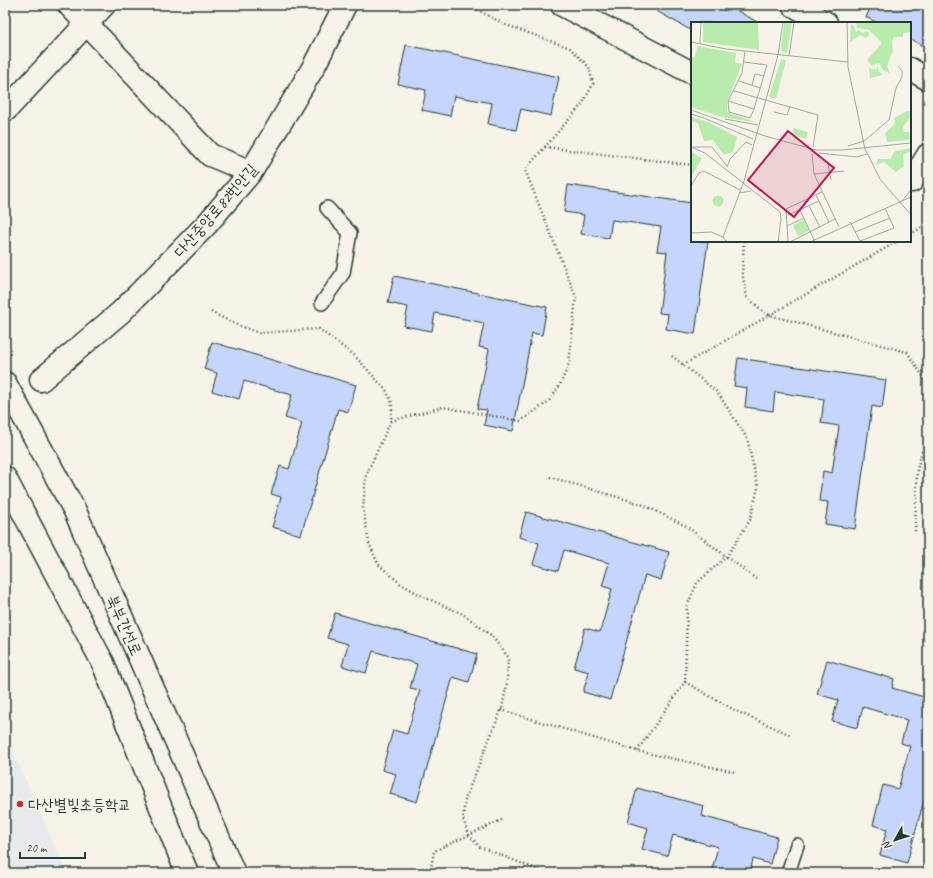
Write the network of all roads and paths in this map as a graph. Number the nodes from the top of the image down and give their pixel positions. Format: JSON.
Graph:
{"nodes":[{"id":1,"x":69,"y":5,"type":"edge"},
{"id":2,"x":104,"y":5,"type":"edge"},
{"id":3,"x":346,"y":5,"type":"edge"},
{"id":4,"x":562,"y":5,"type":"edge"},
{"id":5,"x":470,"y":6,"type":"dead end"},
{"id":6,"x":796,"y":6,"type":"edge"},
{"id":7,"x":824,"y":22,"type":"edge"},
{"id":8,"x":86,"y":25,"type":"junction"},
{"id":9,"x":911,"y":70,"type":"edge"},
{"id":10,"x":691,"y":72,"type":"edge"},
{"id":11,"x":928,"y":79,"type":"edge"},
{"id":12,"x":7,"y":109,"type":"dead end"},
{"id":13,"x":545,"y":146,"type":"junction"},
{"id":14,"x":928,"y":155,"type":"edge"},
{"id":15,"x":691,"y":165,"type":"edge"},
{"id":16,"x":251,"y":172,"type":"junction"},
{"id":17,"x":917,"y":183,"type":"edge"},
{"id":18,"x":327,"y":208,"type":"dead end"},
{"id":19,"x":928,"y":224,"type":"edge"},
{"id":20,"x":911,"y":233,"type":"edge"},
{"id":21,"x":744,"y":242,"type":"edge"},
{"id":22,"x":896,"y":242,"type":"edge"},
{"id":23,"x":322,"y":303,"type":"dead end"},
{"id":24,"x":211,"y":312,"type":"dead end"},
{"id":25,"x":772,"y":315,"type":"junction"},
{"id":26,"x":672,"y":356,"type":"dead end"},
{"id":27,"x":683,"y":365,"type":"junction"},
{"id":28,"x":41,"y":380,"type":"tunnel mouth"},
{"id":29,"x":5,"y":383,"type":"edge"},
{"id":30,"x":928,"y":394,"type":"edge"},
{"id":31,"x":391,"y":421,"type":"junction"},
{"id":32,"x":928,"y":430,"type":"edge"},
{"id":33,"x":550,"y":477,"type":"dead end"},
{"id":34,"x":5,"y":478,"type":"edge"},
{"id":35,"x":915,"y":531,"type":"dead end"},
{"id":36,"x":727,"y":556,"type":"junction"},
{"id":37,"x":756,"y":579,"type":"dead end"},
{"id":38,"x":686,"y":682,"type":"junction"},
{"id":39,"x":501,"y":710,"type":"junction"},
{"id":40,"x":791,"y":735,"type":"dead end"},
{"id":41,"x":637,"y":751,"type":"junction"},
{"id":42,"x":734,"y":772,"type":"dead end"},
{"id":43,"x":504,"y":819,"type":"dead end"},
{"id":44,"x":469,"y":835,"type":"junction"},
{"id":45,"x":797,"y":844,"type":"dead end"},
{"id":46,"x":187,"y":873,"type":"edge"},
{"id":47,"x":234,"y":873,"type":"edge"},
{"id":48,"x":430,"y":873,"type":"edge"},
{"id":49,"x":546,"y":873,"type":"edge"},
{"id":50,"x":788,"y":873,"type":"edge"}],
"edges":[{"from":1,"to":8,"type":"main road"},
{"from":2,"to":8,"type":"main road"},
{"from":3,"to":16,"type":"main road","name":"다산중앙로82번안길"},
{"from":4,"to":10,"type":"main road"},
{"from":5,"to":13,"type":"path"},
{"from":6,"to":7,"type":"main road"},
{"from":8,"to":12,"type":"main road"},
{"from":8,"to":16,"type":"main road"},
{"from":9,"to":11,"type":"main road"},
{"from":13,"to":15,"type":"path"},
{"from":13,"to":31,"type":"path"},
{"from":14,"to":17,"type":"main road"},
{"from":16,"to":28,"type":"main road","name":"다산중앙로82번안길"},
{"from":18,"to":23,"type":"lane"},
{"from":19,"to":20,"type":"path"},
{"from":21,"to":25,"type":"path"},
{"from":22,"to":25,"type":"path"},
{"from":24,"to":31,"type":"path"},
{"from":25,"to":27,"type":"path"},
{"from":25,"to":30,"type":"path"},
{"from":26,"to":27,"type":"path"},
{"from":27,"to":36,"type":"path"},
{"from":29,"to":47,"type":"main road","name":"북부간선로"},
{"from":31,"to":39,"type":"path"},
{"from":32,"to":35,"type":"path"},
{"from":33,"to":36,"type":"path"},
{"from":34,"to":46,"type":"main road"},
{"from":36,"to":37,"type":"path"},
{"from":36,"to":38,"type":"path"},
{"from":38,"to":40,"type":"path"},
{"from":38,"to":41,"type":"path"},
{"from":39,"to":41,"type":"path"},
{"from":39,"to":44,"type":"path"},
{"from":41,"to":42,"type":"path"},
{"from":43,"to":44,"type":"path"},
{"from":44,"to":48,"type":"path"},
{"from":44,"to":49,"type":"path"},
{"from":45,"to":50,"type":"lane"}]}
